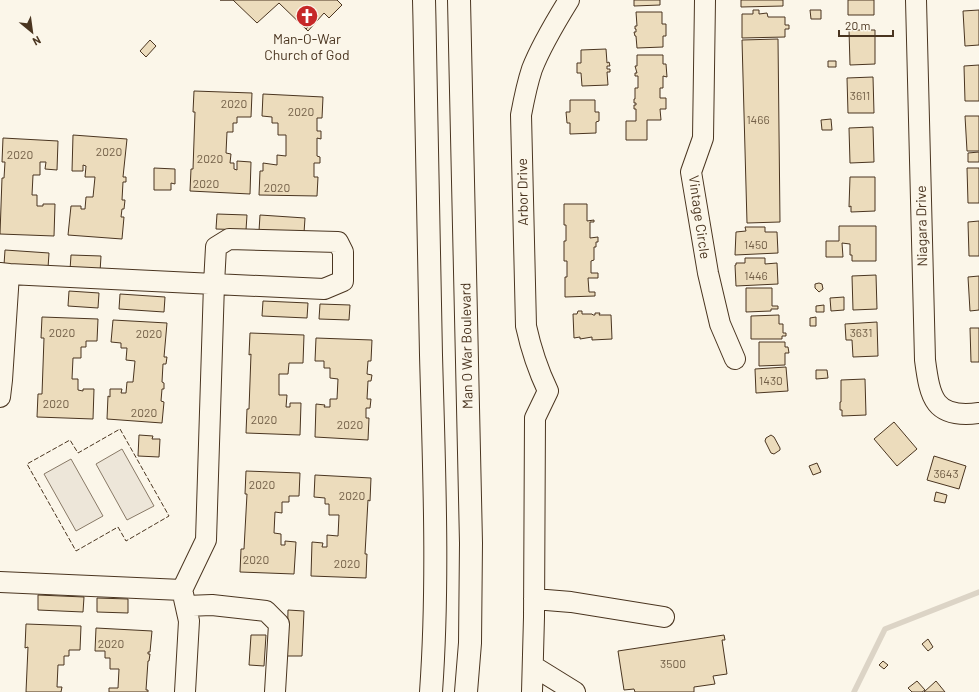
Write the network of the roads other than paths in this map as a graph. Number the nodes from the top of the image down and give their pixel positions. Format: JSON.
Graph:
{"nodes":[{"id":1,"x":424,"y":0,"type":"edge"},
{"id":2,"x":459,"y":0,"type":"edge"},
{"id":3,"x":569,"y":0,"type":"edge"},
{"id":4,"x":705,"y":0,"type":"edge"},
{"id":5,"x":916,"y":0,"type":"edge"},
{"id":6,"x":4,"y":274,"type":"edge"},
{"id":7,"x":214,"y":284,"type":"junction"},
{"id":8,"x":735,"y":359,"type":"dead end"},
{"id":9,"x":1,"y":386,"type":"edge"},
{"id":10,"x":979,"y":413,"type":"edge"},
{"id":11,"x":0,"y":582,"type":"edge"},
{"id":12,"x":184,"y":598,"type":"junction"},
{"id":13,"x":534,"y":599,"type":"junction"},
{"id":14,"x":664,"y":617,"type":"dead end"},
{"id":15,"x":532,"y":666,"type":"junction"},
{"id":16,"x":185,"y":692,"type":"edge"},
{"id":17,"x":274,"y":692,"type":"edge"},
{"id":18,"x":431,"y":692,"type":"edge"},
{"id":19,"x":466,"y":692,"type":"edge"},
{"id":20,"x":532,"y":692,"type":"edge"},
{"id":21,"x":574,"y":692,"type":"edge"}],
"edges":[{"from":1,"to":18,"type":"main road"},
{"from":2,"to":19,"type":"main road","name":"Man O War Boulevard"},
{"from":3,"to":13,"type":"street","name":"Arbor Drive"},
{"from":4,"to":8,"type":"street","name":"Vintage Circle"},
{"from":5,"to":10,"type":"street","name":"Niagara Drive"},
{"from":6,"to":7,"type":"street"},
{"from":6,"to":9,"type":"street"},
{"from":7,"to":7,"type":"street"},
{"from":7,"to":12,"type":"street"},
{"from":11,"to":12,"type":"street"},
{"from":12,"to":16,"type":"street"},
{"from":12,"to":17,"type":"street"},
{"from":13,"to":14,"type":"street"},
{"from":13,"to":15,"type":"street"},
{"from":15,"to":20,"type":"street"},
{"from":15,"to":21,"type":"street"}]}
